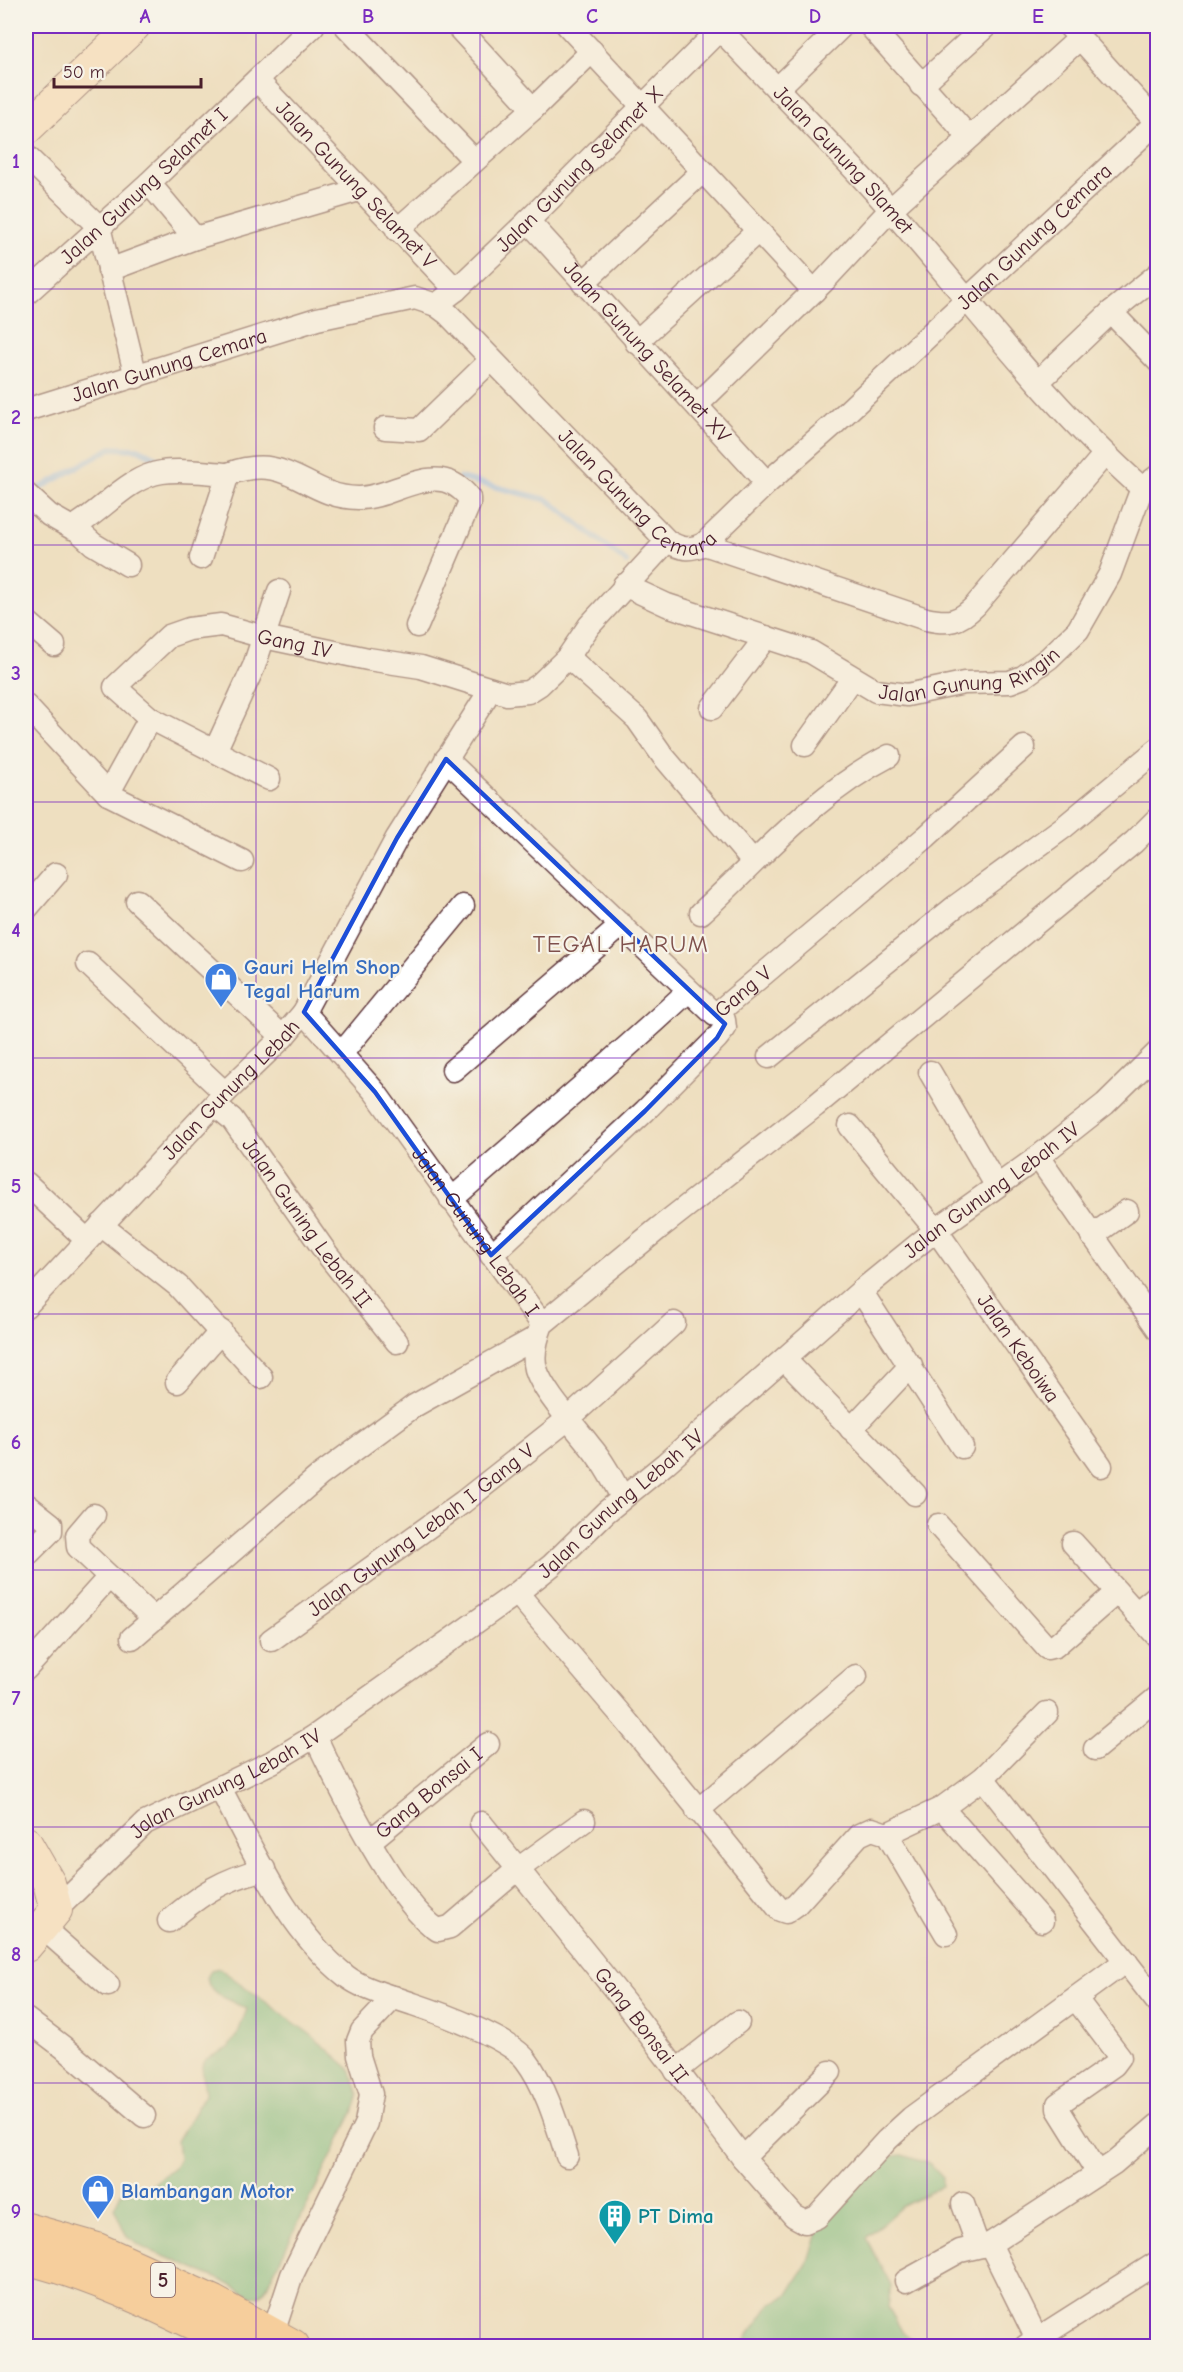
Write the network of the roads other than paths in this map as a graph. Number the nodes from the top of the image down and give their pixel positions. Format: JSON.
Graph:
{"nodes":[{"id":1,"x":134,"y":26,"type":"edge"},
{"id":2,"x":313,"y":26,"type":"edge"},
{"id":3,"x":346,"y":26,"type":"edge"},
{"id":4,"x":457,"y":26,"type":"edge"},
{"id":5,"x":568,"y":26,"type":"edge"},
{"id":6,"x":842,"y":26,"type":"edge"},
{"id":7,"x":870,"y":26,"type":"edge"},
{"id":8,"x":986,"y":26,"type":"edge"},
{"id":9,"x":719,"y":27,"type":"edge"},
{"id":10,"x":1075,"y":32,"type":"edge"},
{"id":11,"x":592,"y":51,"type":"junction"},
{"id":12,"x":257,"y":80,"type":"junction"},
{"id":13,"x":921,"y":85,"type":"junction"},
{"id":14,"x":777,"y":89,"type":"junction"},
{"id":15,"x":644,"y":107,"type":"junction"},
{"id":16,"x":533,"y":109,"type":"junction"},
{"id":17,"x":1157,"y":123,"type":"edge"},
{"id":18,"x":26,"y":129,"type":"edge"},
{"id":19,"x":969,"y":137,"type":"junction"},
{"id":20,"x":26,"y":156,"type":"edge"},
{"id":21,"x":474,"y":160,"type":"junction"},
{"id":22,"x":703,"y":171,"type":"junction"},
{"id":23,"x":150,"y":183,"type":"junction"},
{"id":24,"x":360,"y":190,"type":"junction"},
{"id":25,"x":891,"y":210,"type":"junction"},
{"id":26,"x":528,"y":221,"type":"junction"},
{"id":27,"x":99,"y":227,"type":"junction"},
{"id":28,"x":397,"y":231,"type":"junction"},
{"id":29,"x":758,"y":231,"type":"junction"},
{"id":30,"x":195,"y":238,"type":"junction"},
{"id":31,"x":109,"y":270,"type":"junction"},
{"id":32,"x":1158,"y":274,"type":"edge"},
{"id":33,"x":583,"y":283,"type":"junction"},
{"id":34,"x":456,"y":290,"type":"junction"},
{"id":35,"x":814,"y":291,"type":"junction"},
{"id":36,"x":26,"y":294,"type":"edge"},
{"id":37,"x":967,"y":299,"type":"junction"},
{"id":38,"x":436,"y":305,"type":"junction"},
{"id":39,"x":1111,"y":312,"type":"junction"},
{"id":40,"x":636,"y":342,"type":"junction"},
{"id":41,"x":491,"y":360,"type":"junction"},
{"id":42,"x":1158,"y":361,"type":"edge"},
{"id":43,"x":136,"y":377,"type":"junction"},
{"id":44,"x":1038,"y":382,"type":"junction"},
{"id":45,"x":697,"y":405,"type":"junction"},
{"id":46,"x":26,"y":410,"type":"edge"},
{"id":47,"x":385,"y":428,"type":"dead end"},
{"id":48,"x":1104,"y":455,"type":"junction"},
{"id":49,"x":228,"y":474,"type":"junction"},
{"id":50,"x":1150,"y":482,"type":"edge"},
{"id":51,"x":767,"y":483,"type":"junction"},
{"id":52,"x":28,"y":500,"type":"edge"},
{"id":53,"x":74,"y":527,"type":"junction"},
{"id":54,"x":667,"y":541,"type":"junction"},
{"id":55,"x":704,"y":544,"type":"junction"},
{"id":56,"x":201,"y":558,"type":"dead end"},
{"id":57,"x":128,"y":565,"type":"dead end"},
{"id":58,"x":633,"y":577,"type":"junction"},
{"id":59,"x":279,"y":591,"type":"dead end"},
{"id":60,"x":26,"y":621,"type":"edge"},
{"id":61,"x":417,"y":626,"type":"dead end"},
{"id":62,"x":264,"y":637,"type":"junction"},
{"id":63,"x":766,"y":637,"type":"junction"},
{"id":64,"x":54,"y":645,"type":"dead end"},
{"id":65,"x":568,"y":657,"type":"junction"},
{"id":66,"x":852,"y":679,"type":"junction"},
{"id":67,"x":491,"y":689,"type":"junction"},
{"id":68,"x":26,"y":705,"type":"edge"},
{"id":69,"x":712,"y":708,"type":"dead end"},
{"id":70,"x":150,"y":718,"type":"junction"},
{"id":71,"x":805,"y":745,"type":"dead end"},
{"id":72,"x":1024,"y":747,"type":"dead end"},
{"id":73,"x":1158,"y":749,"type":"edge"},
{"id":74,"x":215,"y":751,"type":"junction"},
{"id":75,"x":889,"y":756,"type":"dead end"},
{"id":76,"x":446,"y":759,"type":"junction"},
{"id":77,"x":269,"y":779,"type":"dead end"},
{"id":78,"x":108,"y":794,"type":"junction"},
{"id":79,"x":1158,"y":818,"type":"edge"},
{"id":80,"x":242,"y":861,"type":"dead end"},
{"id":81,"x":753,"y":862,"type":"junction"},
{"id":82,"x":56,"y":874,"type":"dead end"},
{"id":83,"x":136,"y":901,"type":"dead end"},
{"id":84,"x":463,"y":906,"type":"dead end"},
{"id":85,"x":26,"y":909,"type":"edge"},
{"id":86,"x":701,"y":914,"type":"dead end"},
{"id":87,"x":622,"y":926,"type":"junction"},
{"id":88,"x":88,"y":964,"type":"dead end"},
{"id":89,"x":687,"y":992,"type":"junction"},
{"id":90,"x":304,"y":1012,"type":"junction"},
{"id":91,"x":718,"y":1015,"type":"junction"},
{"id":92,"x":283,"y":1037,"type":"junction"},
{"id":93,"x":1158,"y":1052,"type":"edge"},
{"id":94,"x":342,"y":1053,"type":"junction"},
{"id":95,"x":769,"y":1057,"type":"dead end"},
{"id":96,"x":453,"y":1070,"type":"dead end"},
{"id":97,"x":930,"y":1072,"type":"dead end"},
{"id":98,"x":220,"y":1099,"type":"junction"},
{"id":99,"x":850,"y":1126,"type":"dead end"},
{"id":100,"x":1038,"y":1157,"type":"junction"},
{"id":101,"x":26,"y":1183,"type":"edge"},
{"id":102,"x":996,"y":1185,"type":"junction"},
{"id":103,"x":451,"y":1200,"type":"junction"},
{"id":104,"x":1127,"y":1211,"type":"dead end"},
{"id":105,"x":936,"y":1230,"type":"junction"},
{"id":106,"x":94,"y":1232,"type":"junction"},
{"id":107,"x":1092,"y":1236,"type":"junction"},
{"id":108,"x":491,"y":1255,"type":"junction"},
{"id":109,"x":861,"y":1291,"type":"junction"},
{"id":110,"x":26,"y":1306,"type":"edge"},
{"id":111,"x":674,"y":1323,"type":"dead end"},
{"id":112,"x":1158,"y":1329,"type":"edge"},
{"id":113,"x":540,"y":1330,"type":"junction"},
{"id":114,"x":221,"y":1331,"type":"junction"},
{"id":115,"x":397,"y":1342,"type":"dead end"},
{"id":116,"x":784,"y":1360,"type":"junction"},
{"id":117,"x":911,"y":1365,"type":"junction"},
{"id":118,"x":261,"y":1377,"type":"dead end"},
{"id":119,"x":177,"y":1382,"type":"dead end"},
{"id":120,"x":568,"y":1419,"type":"junction"},
{"id":121,"x":850,"y":1429,"type":"junction"},
{"id":122,"x":962,"y":1447,"type":"dead end"},
{"id":123,"x":1101,"y":1466,"type":"dead end"},
{"id":124,"x":915,"y":1494,"type":"dead end"},
{"id":125,"x":622,"y":1497,"type":"junction"},
{"id":126,"x":27,"y":1505,"type":"dead end"},
{"id":127,"x":94,"y":1515,"type":"dead end"},
{"id":128,"x":938,"y":1525,"type":"dead end"},
{"id":129,"x":1073,"y":1543,"type":"dead end"},
{"id":130,"x":26,"y":1556,"type":"edge"},
{"id":131,"x":109,"y":1577,"type":"junction"},
{"id":132,"x":1117,"y":1592,"type":"junction"},
{"id":133,"x":517,"y":1593,"type":"junction"},
{"id":134,"x":1158,"y":1595,"type":"edge"},
{"id":135,"x":1136,"y":1613,"type":"junction"},
{"id":136,"x":153,"y":1618,"type":"junction"},
{"id":137,"x":1158,"y":1637,"type":"edge"},
{"id":138,"x":132,"y":1638,"type":"dead end"},
{"id":139,"x":271,"y":1640,"type":"dead end"},
{"id":140,"x":26,"y":1669,"type":"edge"},
{"id":141,"x":856,"y":1676,"type":"dead end"},
{"id":142,"x":1158,"y":1697,"type":"edge"},
{"id":143,"x":1047,"y":1713,"type":"dead end"},
{"id":144,"x":315,"y":1736,"type":"junction"},
{"id":145,"x":488,"y":1744,"type":"dead end"},
{"id":146,"x":1095,"y":1749,"type":"dead end"},
{"id":147,"x":983,"y":1778,"type":"junction"},
{"id":148,"x":220,"y":1788,"type":"junction"},
{"id":149,"x":942,"y":1809,"type":"junction"},
{"id":150,"x":697,"y":1811,"type":"junction"},
{"id":151,"x":584,"y":1821,"type":"dead end"},
{"id":152,"x":481,"y":1823,"type":"dead end"},
{"id":153,"x":887,"y":1834,"type":"junction"},
{"id":154,"x":370,"y":1841,"type":"junction"},
{"id":155,"x":26,"y":1843,"type":"edge"},
{"id":156,"x":264,"y":1869,"type":"junction"},
{"id":157,"x":518,"y":1869,"type":"junction"},
{"id":158,"x":1042,"y":1920,"type":"dead end"},
{"id":159,"x":169,"y":1921,"type":"dead end"},
{"id":160,"x":41,"y":1928,"type":"edge"},
{"id":161,"x":946,"y":1934,"type":"dead end"},
{"id":162,"x":1126,"y":1961,"type":"junction"},
{"id":163,"x":108,"y":1985,"type":"dead end"},
{"id":164,"x":394,"y":1997,"type":"junction"},
{"id":165,"x":1076,"y":1999,"type":"junction"},
{"id":166,"x":1158,"y":2003,"type":"edge"},
{"id":167,"x":26,"y":2019,"type":"edge"},
{"id":168,"x":738,"y":2022,"type":"dead end"},
{"id":169,"x":676,"y":2071,"type":"junction"},
{"id":170,"x":830,"y":2072,"type":"dead end"},
{"id":171,"x":144,"y":2116,"type":"dead end"},
{"id":172,"x":1158,"y":2125,"type":"edge"},
{"id":173,"x":567,"y":2156,"type":"dead end"},
{"id":174,"x":743,"y":2158,"type":"junction"},
{"id":175,"x":1098,"y":2173,"type":"junction"},
{"id":176,"x":963,"y":2204,"type":"dead end"},
{"id":177,"x":26,"y":2229,"type":"edge"},
{"id":178,"x":984,"y":2245,"type":"junction"},
{"id":179,"x":26,"y":2258,"type":"edge"},
{"id":180,"x":1158,"y":2262,"type":"edge"},
{"id":181,"x":906,"y":2281,"type":"dead end"},
{"id":182,"x":283,"y":2340,"type":"edge"},
{"id":183,"x":1031,"y":2343,"type":"edge"},
{"id":184,"x":241,"y":2346,"type":"edge"}],
"edges":[{"from":1,"to":18,"type":"street"},
{"from":2,"to":12,"type":"street","name":"Jalan Gunung Selamet I"},
{"from":3,"to":21,"type":"street"},
{"from":4,"to":16,"type":"street"},
{"from":5,"to":11,"type":"street"},
{"from":6,"to":14,"type":"street"},
{"from":7,"to":13,"type":"street"},
{"from":8,"to":13,"type":"street"},
{"from":9,"to":14,"type":"street","name":"Jalan Gunung Slamet"},
{"from":9,"to":15,"type":"street","name":"Jalan Gunung Selamet X"},
{"from":10,"to":17,"type":"street"},
{"from":10,"to":19,"type":"street"},
{"from":11,"to":15,"type":"street"},
{"from":11,"to":16,"type":"street"},
{"from":12,"to":23,"type":"street","name":"Jalan Gunung Selamet I"},
{"from":12,"to":24,"type":"street","name":"Jalan Gunung Selamet V"},
{"from":13,"to":19,"type":"street"},
{"from":14,"to":25,"type":"street","name":"Jalan Gunung Slamet"},
{"from":15,"to":22,"type":"street"},
{"from":15,"to":26,"type":"street","name":"Jalan Gunung Selamet X"},
{"from":16,"to":21,"type":"street"},
{"from":17,"to":37,"type":"street","name":"Jalan Gunung Cemara"},
{"from":19,"to":25,"type":"street"},
{"from":20,"to":27,"type":"street"},
{"from":21,"to":28,"type":"street"},
{"from":22,"to":29,"type":"street"},
{"from":22,"to":33,"type":"street"},
{"from":23,"to":27,"type":"street","name":"Jalan Gunung Selamet I"},
{"from":23,"to":30,"type":"street"},
{"from":24,"to":28,"type":"street","name":"Jalan Gunung Selamet V"},
{"from":24,"to":30,"type":"street"},
{"from":25,"to":35,"type":"street"},
{"from":25,"to":37,"type":"street","name":"Jalan Gunung Slamet"},
{"from":26,"to":33,"type":"street","name":"Jalan Gunung Selamet XV"},
{"from":26,"to":34,"type":"street","name":"Jalan Gunung Selamet X"},
{"from":27,"to":31,"type":"street"},
{"from":27,"to":36,"type":"street","name":"Jalan Gunung Selamet I"},
{"from":28,"to":34,"type":"street","name":"Jalan Gunung Selamet V"},
{"from":29,"to":35,"type":"street"},
{"from":29,"to":40,"type":"street"},
{"from":30,"to":31,"type":"street"},
{"from":31,"to":43,"type":"street"},
{"from":32,"to":39,"type":"street"},
{"from":33,"to":40,"type":"street","name":"Jalan Gunung Selamet XV"},
{"from":34,"to":38,"type":"street","name":"Jalan Gunung Selamet X"},
{"from":35,"to":45,"type":"street"},
{"from":37,"to":44,"type":"street","name":"Jalan Gunung Slamet"},
{"from":37,"to":51,"type":"street","name":"Jalan Gunung Cemara"},
{"from":38,"to":41,"type":"street","name":"Jalan Gunung Cemara"},
{"from":38,"to":43,"type":"street","name":"Jalan Gunung Cemara"},
{"from":39,"to":42,"type":"street"},
{"from":39,"to":44,"type":"street"},
{"from":40,"to":45,"type":"street","name":"Jalan Gunung Selamet XV"},
{"from":41,"to":47,"type":"street"},
{"from":41,"to":54,"type":"street","name":"Jalan Gunung Cemara"},
{"from":43,"to":46,"type":"street","name":"Jalan Gunung Cemara"},
{"from":44,"to":48,"type":"street","name":"Jalan Gunung Slamet"},
{"from":45,"to":51,"type":"street","name":"Jalan Gunung Selamet XV"},
{"from":48,"to":50,"type":"street","name":"Jalan Gunung Slamet"},
{"from":48,"to":55,"type":"street"},
{"from":49,"to":53,"type":"street"},
{"from":49,"to":56,"type":"street"},
{"from":49,"to":61,"type":"street"},
{"from":50,"to":66,"type":"street","name":"Jalan Gunung Ringin"},
{"from":51,"to":55,"type":"street","name":"Jalan Gunung Cemara"},
{"from":52,"to":53,"type":"street"},
{"from":53,"to":57,"type":"street"},
{"from":54,"to":55,"type":"street","name":"Jalan Gunung Cemara"},
{"from":54,"to":58,"type":"street","name":"Gang IV"},
{"from":58,"to":63,"type":"street","name":"Jalan Gunung Ringin"},
{"from":58,"to":65,"type":"street","name":"Gang IV"},
{"from":59,"to":62,"type":"street"},
{"from":60,"to":64,"type":"street"},
{"from":62,"to":67,"type":"street","name":"Gang IV"},
{"from":62,"to":70,"type":"street","name":"Gang IV"},
{"from":62,"to":74,"type":"street"},
{"from":63,"to":66,"type":"street","name":"Jalan Gunung Ringin"},
{"from":63,"to":69,"type":"street"},
{"from":65,"to":67,"type":"street","name":"Gang IV"},
{"from":65,"to":81,"type":"street"},
{"from":66,"to":71,"type":"street"},
{"from":67,"to":76,"type":"street","name":"Jalan Gunung Lebah"},
{"from":68,"to":78,"type":"street"},
{"from":70,"to":74,"type":"street"},
{"from":70,"to":78,"type":"street"},
{"from":72,"to":91,"type":"street","name":"Gang V"},
{"from":73,"to":95,"type":"street"},
{"from":74,"to":77,"type":"street"},
{"from":75,"to":81,"type":"street"},
{"from":76,"to":87,"type":"street","name":"Gang V"},
{"from":76,"to":90,"type":"street","name":"Jalan Gunung Lebah"},
{"from":78,"to":80,"type":"street"},
{"from":79,"to":113,"type":"street"},
{"from":81,"to":86,"type":"street"},
{"from":82,"to":85,"type":"street"},
{"from":83,"to":92,"type":"street"},
{"from":84,"to":94,"type":"street"},
{"from":87,"to":89,"type":"street","name":"Gang V"},
{"from":87,"to":96,"type":"street"},
{"from":88,"to":98,"type":"street","name":"Jalan Guning Lebah II"},
{"from":89,"to":91,"type":"street","name":"Gang V"},
{"from":89,"to":103,"type":"street"},
{"from":90,"to":92,"type":"street","name":"Jalan Gunung Lebah"},
{"from":90,"to":94,"type":"street","name":"Jalan Gunung Lebah I"},
{"from":91,"to":108,"type":"street"},
{"from":92,"to":98,"type":"street","name":"Jalan Gunung Lebah"},
{"from":93,"to":100,"type":"street","name":"Jalan Gunung Lebah IV"},
{"from":94,"to":103,"type":"street","name":"Jalan Gunung Lebah I"},
{"from":97,"to":102,"type":"street"},
{"from":98,"to":106,"type":"street","name":"Jalan Gunung Lebah"},
{"from":98,"to":115,"type":"street","name":"Jalan Guning Lebah II"},
{"from":99,"to":105,"type":"street","name":"Jalan Keboiwa"},
{"from":100,"to":102,"type":"street","name":"Jalan Gunung Lebah IV"},
{"from":100,"to":107,"type":"street"},
{"from":101,"to":106,"type":"street"},
{"from":102,"to":105,"type":"street","name":"Jalan Gunung Lebah IV"},
{"from":103,"to":108,"type":"street","name":"Jalan Gunung Lebah I"},
{"from":104,"to":107,"type":"street"},
{"from":105,"to":109,"type":"street","name":"Jalan Gunung Lebah IV"},
{"from":105,"to":123,"type":"street","name":"Jalan Keboiwa"},
{"from":106,"to":110,"type":"street","name":"Jalan Gunung Lebah"},
{"from":106,"to":114,"type":"street"},
{"from":107,"to":112,"type":"street"},
{"from":108,"to":113,"type":"street","name":"Jalan Gunung Lebah I"},
{"from":109,"to":116,"type":"street","name":"Jalan Gunung Lebah IV"},
{"from":109,"to":117,"type":"street"},
{"from":111,"to":120,"type":"street","name":"Jalan Gunung Lebah I Gang V"},
{"from":113,"to":120,"type":"street","name":"Jalan Gunung Lebah I"},
{"from":113,"to":136,"type":"street"},
{"from":114,"to":118,"type":"street"},
{"from":114,"to":119,"type":"street"},
{"from":116,"to":121,"type":"street"},
{"from":116,"to":125,"type":"street","name":"Jalan Gunung Lebah IV"},
{"from":117,"to":121,"type":"street"},
{"from":117,"to":122,"type":"street"},
{"from":120,"to":125,"type":"street","name":"Jalan Gunung Lebah I"},
{"from":120,"to":139,"type":"street","name":"Jalan Gunung Lebah I Gang V"},
{"from":121,"to":124,"type":"street"},
{"from":125,"to":133,"type":"street","name":"Jalan Gunung Lebah IV"},
{"from":126,"to":130,"type":"street"},
{"from":127,"to":131,"type":"street"},
{"from":128,"to":132,"type":"street"},
{"from":129,"to":132,"type":"street"},
{"from":131,"to":136,"type":"street"},
{"from":131,"to":140,"type":"street"},
{"from":132,"to":135,"type":"street"},
{"from":133,"to":144,"type":"street","name":"Jalan Gunung Lebah IV"},
{"from":133,"to":150,"type":"street"},
{"from":134,"to":135,"type":"street"},
{"from":135,"to":137,"type":"street"},
{"from":136,"to":138,"type":"street"},
{"from":141,"to":150,"type":"street"},
{"from":142,"to":146,"type":"street"},
{"from":143,"to":147,"type":"street"},
{"from":144,"to":148,"type":"street","name":"Jalan Gunung Lebah IV"},
{"from":144,"to":154,"type":"street"},
{"from":145,"to":154,"type":"street","name":"Gang Bonsai I"},
{"from":147,"to":149,"type":"street"},
{"from":147,"to":162,"type":"street"},
{"from":148,"to":156,"type":"street"},
{"from":148,"to":160,"type":"street","name":"Jalan Gunung Lebah IV"},
{"from":149,"to":153,"type":"street"},
{"from":149,"to":158,"type":"street"},
{"from":150,"to":153,"type":"street"},
{"from":151,"to":157,"type":"street"},
{"from":152,"to":157,"type":"street","name":"Gang Bonsai II"},
{"from":153,"to":161,"type":"street"},
{"from":154,"to":157,"type":"street"},
{"from":155,"to":160,"type":"street"},
{"from":156,"to":159,"type":"street"},
{"from":156,"to":164,"type":"street"},
{"from":157,"to":169,"type":"street","name":"Gang Bonsai II"},
{"from":160,"to":163,"type":"street"},
{"from":162,"to":165,"type":"street"},
{"from":162,"to":166,"type":"street"},
{"from":164,"to":173,"type":"street"},
{"from":164,"to":182,"type":"street"},
{"from":165,"to":174,"type":"street","name":"Gang Bonsai II"},
{"from":165,"to":175,"type":"street"},
{"from":167,"to":171,"type":"street"},
{"from":168,"to":169,"type":"street"},
{"from":169,"to":174,"type":"street","name":"Gang Bonsai II"},
{"from":170,"to":174,"type":"street"},
{"from":172,"to":175,"type":"street"},
{"from":175,"to":178,"type":"street"},
{"from":176,"to":178,"type":"street"},
{"from":177,"to":182,"type":"highway","number":"5"},
{"from":178,"to":181,"type":"street"},
{"from":178,"to":183,"type":"street"},
{"from":179,"to":184,"type":"highway","number":"5"},
{"from":180,"to":183,"type":"street"}]}
